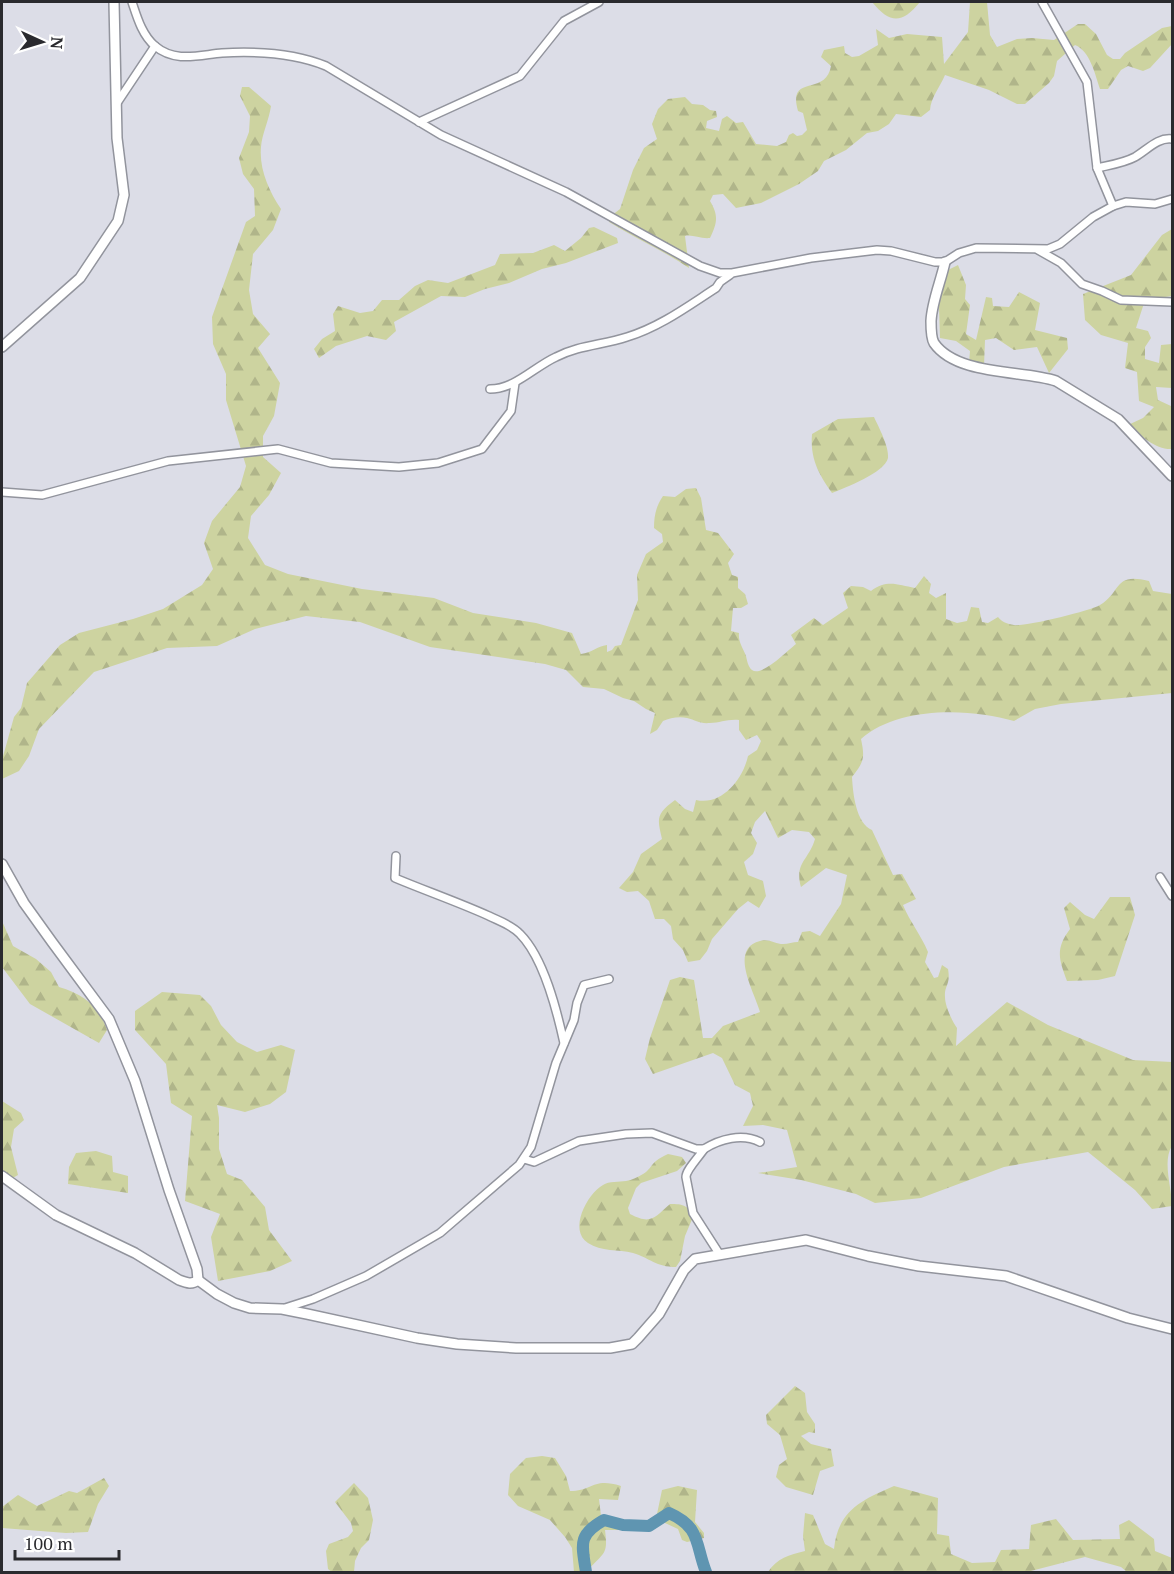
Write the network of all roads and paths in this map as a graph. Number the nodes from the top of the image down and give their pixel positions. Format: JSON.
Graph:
{"nodes":[{"id":1,"x":114,"y":2,"type":"edge"},
{"id":2,"x":132,"y":2,"type":"edge"},
{"id":3,"x":599,"y":2,"type":"edge"},
{"id":4,"x":1042,"y":2,"type":"edge"},
{"id":5,"x":155,"y":46,"type":"junction"},
{"id":6,"x":117,"y":103,"type":"junction"},
{"id":7,"x":419,"y":122,"type":"junction"},
{"id":8,"x":1173,"y":139,"type":"edge"},
{"id":9,"x":1097,"y":168,"type":"junction"},
{"id":10,"x":1173,"y":199,"type":"edge"},
{"id":11,"x":1113,"y":206,"type":"junction"},
{"id":12,"x":1036,"y":249,"type":"junction"},
{"id":13,"x":945,"y":262,"type":"junction"},
{"id":14,"x":732,"y":273,"type":"junction"},
{"id":15,"x":1173,"y":302,"type":"edge"},
{"id":16,"x":2,"y":347,"type":"edge"},
{"id":17,"x":515,"y":383,"type":"junction"},
{"id":18,"x":490,"y":389,"type":"dead end"},
{"id":19,"x":1173,"y":476,"type":"edge"},
{"id":20,"x":2,"y":492,"type":"edge"},
{"id":21,"x":396,"y":856,"type":"dead end"},
{"id":22,"x":2,"y":864,"type":"edge"},
{"id":23,"x":1160,"y":877,"type":"dead end"},
{"id":24,"x":1173,"y":896,"type":"edge"},
{"id":25,"x":609,"y":979,"type":"dead end"},
{"id":26,"x":564,"y":1043,"type":"junction"},
{"id":27,"x":760,"y":1142,"type":"dead end"},
{"id":28,"x":704,"y":1149,"type":"junction"},
{"id":29,"x":524,"y":1159,"type":"junction"},
{"id":30,"x":2,"y":1176,"type":"edge"},
{"id":31,"x":720,"y":1255,"type":"junction"},
{"id":32,"x":198,"y":1280,"type":"junction"},
{"id":33,"x":282,"y":1309,"type":"junction"},
{"id":34,"x":1173,"y":1329,"type":"edge"}],
"edges":[{"from":1,"to":6,"type":"street"},
{"from":2,"to":5,"type":"street"},
{"from":3,"to":7,"type":"street"},
{"from":4,"to":9,"type":"street"},
{"from":5,"to":6,"type":"street"},
{"from":5,"to":7,"type":"street"},
{"from":6,"to":16,"type":"street"},
{"from":7,"to":14,"type":"street"},
{"from":8,"to":9,"type":"street"},
{"from":9,"to":11,"type":"street"},
{"from":10,"to":11,"type":"street"},
{"from":11,"to":12,"type":"street"},
{"from":12,"to":13,"type":"street"},
{"from":12,"to":15,"type":"street"},
{"from":13,"to":14,"type":"street"},
{"from":13,"to":19,"type":"street"},
{"from":14,"to":17,"type":"street"},
{"from":17,"to":18,"type":"street"},
{"from":17,"to":20,"type":"street"},
{"from":21,"to":26,"type":"street"},
{"from":22,"to":32,"type":"street"},
{"from":23,"to":24,"type":"street"},
{"from":25,"to":26,"type":"street"},
{"from":26,"to":29,"type":"street"},
{"from":27,"to":28,"type":"street"},
{"from":28,"to":29,"type":"street"},
{"from":28,"to":31,"type":"street"},
{"from":29,"to":33,"type":"street"},
{"from":30,"to":32,"type":"street"},
{"from":31,"to":33,"type":"street"},
{"from":31,"to":34,"type":"street"},
{"from":32,"to":33,"type":"street"}]}
